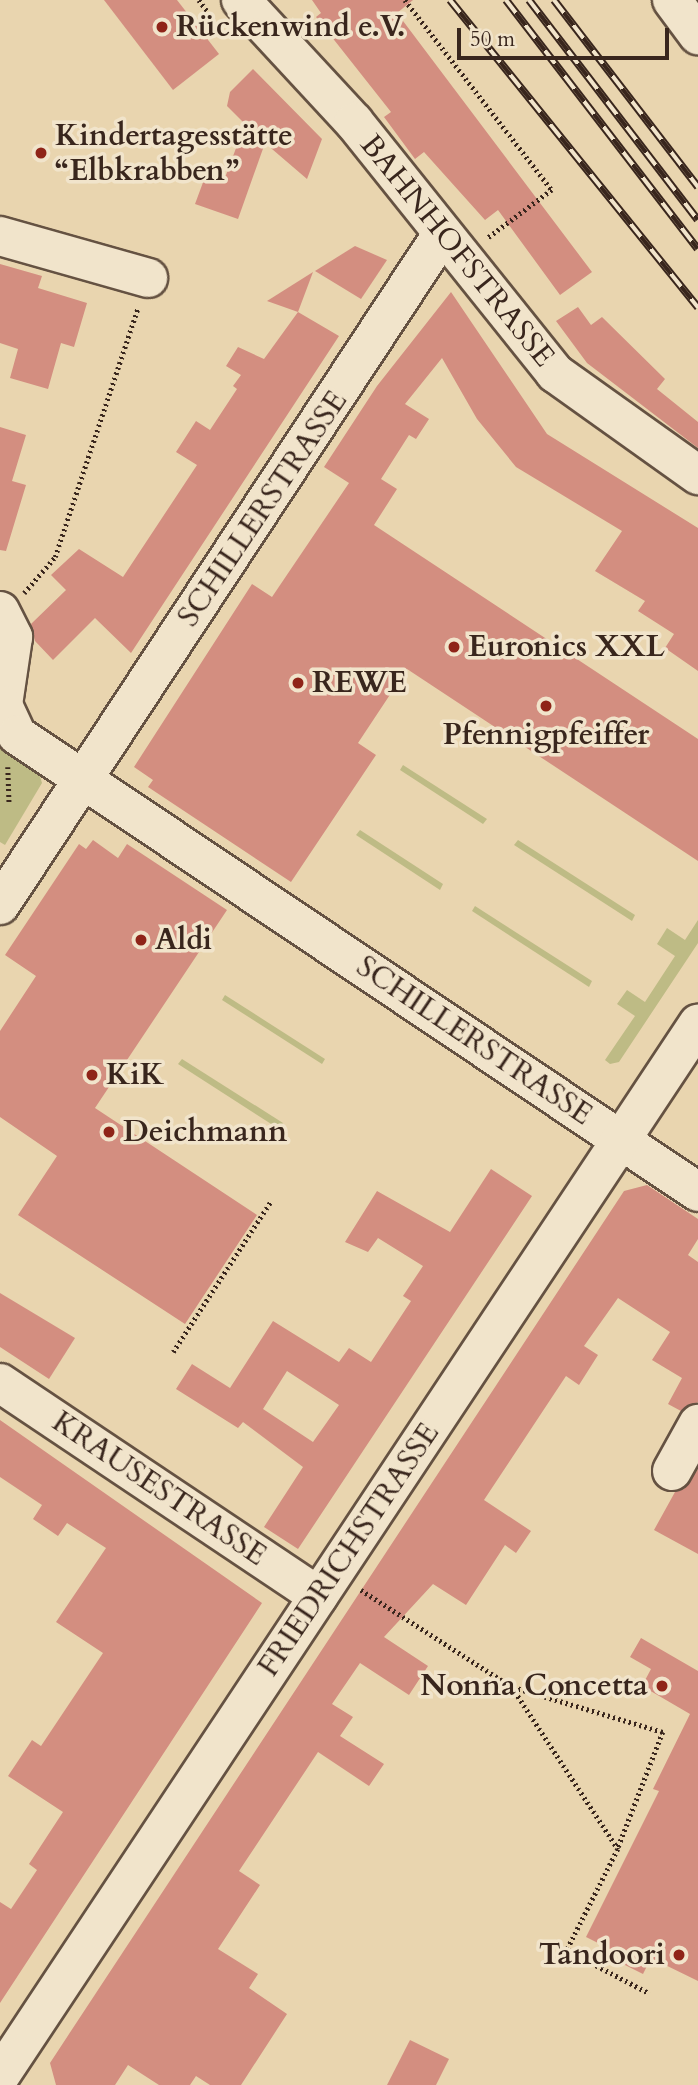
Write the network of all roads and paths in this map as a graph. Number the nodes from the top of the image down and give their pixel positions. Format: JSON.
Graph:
{"nodes":[{"id":1,"x":241,"y":0,"type":"edge"},
{"id":2,"x":405,"y":0,"type":"edge"},
{"id":3,"x":672,"y":0,"type":"edge"},
{"id":4,"x":698,"y":35,"type":"edge"},
{"id":5,"x":0,"y":236,"type":"edge"},
{"id":6,"x":459,"y":257,"type":"junction"},
{"id":7,"x":148,"y":278,"type":"joint"},
{"id":8,"x":698,"y":475,"type":"edge"},
{"id":9,"x":1,"y":611,"type":"edge"},
{"id":10,"x":4,"y":758,"type":"dead end"},
{"id":11,"x":82,"y":780,"type":"junction"},
{"id":12,"x":9,"y":805,"type":"dead end"},
{"id":13,"x":0,"y":905,"type":"edge"},
{"id":14,"x":698,"y":1024,"type":"edge"},
{"id":15,"x":621,"y":1139,"type":"junction"},
{"id":16,"x":698,"y":1192,"type":"edge"},
{"id":17,"x":271,"y":1201,"type":"dead end"},
{"id":18,"x":173,"y":1352,"type":"dead end"},
{"id":19,"x":0,"y":1383,"type":"edge"},
{"id":20,"x":698,"y":1424,"type":"edge"},
{"id":21,"x":672,"y":1471,"type":"dead end"},
{"id":22,"x":326,"y":1585,"type":"junction"},
{"id":23,"x":512,"y":1687,"type":"junction"},
{"id":24,"x":618,"y":1849,"type":"junction"},
{"id":25,"x":649,"y":1993,"type":"dead end"},
{"id":26,"x":0,"y":2077,"type":"edge"}],
"edges":[{"from":1,"to":6,"type":"street","name":"BAHNHOFSTRASSE"},
{"from":2,"to":6,"type":"path"},
{"from":3,"to":4,"type":"street"},
{"from":5,"to":7,"type":"street"},
{"from":6,"to":8,"type":"street","name":"BAHNHOFSTRASSE"},
{"from":6,"to":11,"type":"street","name":"SCHILLERSTRASSE"},
{"from":7,"to":9,"type":"path"},
{"from":9,"to":11,"type":"street"},
{"from":10,"to":12,"type":"path"},
{"from":11,"to":13,"type":"street","name":"SCHILLERSTRASSE"},
{"from":11,"to":15,"type":"street","name":"SCHILLERSTRASSE"},
{"from":14,"to":15,"type":"street","name":"FRIEDRICHSTRASSE"},
{"from":15,"to":16,"type":"street","name":"SCHILLERSTRASSE"},
{"from":15,"to":22,"type":"street","name":"FRIEDRICHSTRASSE"},
{"from":17,"to":18,"type":"path"},
{"from":19,"to":22,"type":"street","name":"KRAUSESTRASSE"},
{"from":20,"to":21,"type":"street"},
{"from":22,"to":23,"type":"path"},
{"from":22,"to":26,"type":"street","name":"FRIEDRICHSTRASSE"},
{"from":23,"to":24,"type":"path"},
{"from":23,"to":24,"type":"path"},
{"from":24,"to":25,"type":"path"}]}
